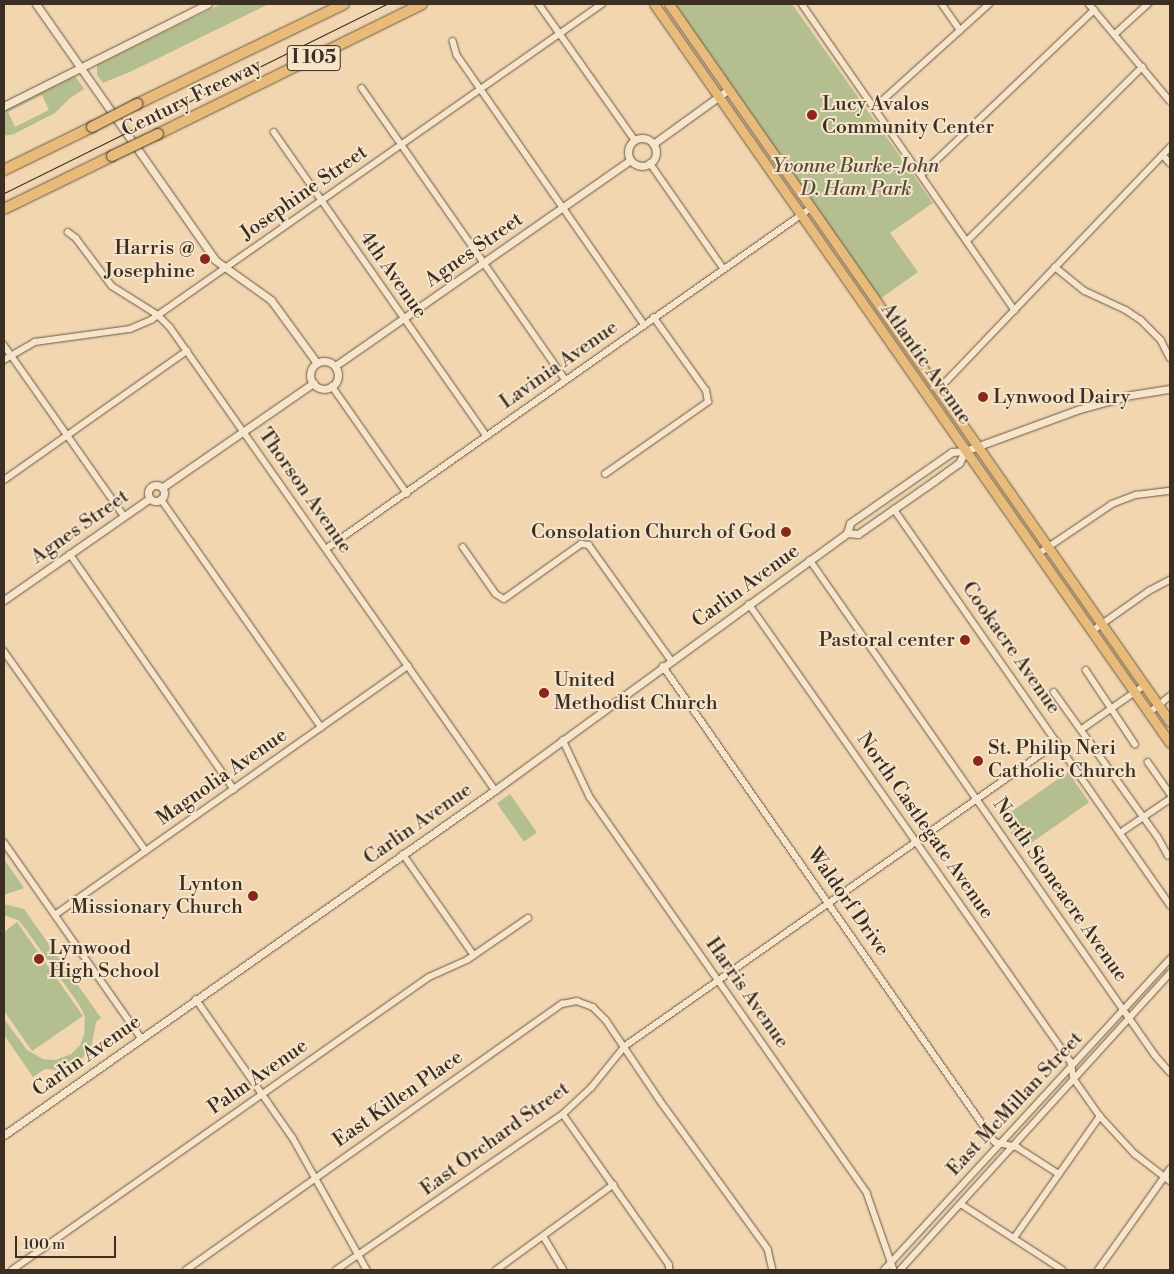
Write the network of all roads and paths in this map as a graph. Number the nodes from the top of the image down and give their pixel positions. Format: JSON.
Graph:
{"nodes":[{"id":1,"x":38,"y":4,"type":"edge"},
{"id":2,"x":208,"y":4,"type":"edge"},
{"id":3,"x":344,"y":4,"type":"edge"},
{"id":4,"x":422,"y":4,"type":"edge"},
{"id":5,"x":539,"y":4,"type":"edge"},
{"id":6,"x":602,"y":4,"type":"edge"},
{"id":7,"x":654,"y":4,"type":"edge"},
{"id":8,"x":669,"y":4,"type":"edge"},
{"id":9,"x":802,"y":4,"type":"edge"},
{"id":10,"x":942,"y":4,"type":"edge"},
{"id":11,"x":989,"y":4,"type":"edge"},
{"id":12,"x":1089,"y":4,"type":"edge"},
{"id":13,"x":1148,"y":4,"type":"edge"},
{"id":14,"x":1094,"y":10,"type":"junction"},
{"id":15,"x":960,"y":30,"type":"junction"},
{"id":16,"x":560,"y":33,"type":"junction"},
{"id":17,"x":1114,"y":34,"type":"junction"},
{"id":18,"x":453,"y":42,"type":"dead end"},
{"id":19,"x":81,"y":67,"type":"junction"},
{"id":20,"x":1142,"y":67,"type":"junction"},
{"id":21,"x":362,"y":88,"type":"dead end"},
{"id":22,"x":481,"y":89,"type":"junction"},
{"id":23,"x":728,"y":90,"type":"junction"},
{"id":24,"x":720,"y":96,"type":"junction"},
{"id":25,"x":1170,"y":101,"type":"edge"},
{"id":26,"x":4,"y":106,"type":"edge"},
{"id":27,"x":874,"y":108,"type":"junction"},
{"id":28,"x":274,"y":132,"type":"dead end"},
{"id":29,"x":635,"y":140,"type":"junction"},
{"id":30,"x":401,"y":144,"type":"junction"},
{"id":31,"x":653,"y":144,"type":"junction"},
{"id":32,"x":1170,"y":147,"type":"edge"},
{"id":33,"x":1163,"y":155,"type":"junction"},
{"id":34,"x":630,"y":160,"type":"junction"},
{"id":35,"x":650,"y":163,"type":"junction"},
{"id":36,"x":1170,"y":163,"type":"edge"},
{"id":37,"x":4,"y":170,"type":"edge"},
{"id":38,"x":921,"y":175,"type":"junction"},
{"id":39,"x":322,"y":200,"type":"junction"},
{"id":40,"x":563,"y":207,"type":"junction"},
{"id":41,"x":811,"y":208,"type":"junction"},
{"id":42,"x":4,"y":209,"type":"edge"},
{"id":43,"x":800,"y":215,"type":"junction"},
{"id":44,"x":68,"y":232,"type":"dead end"},
{"id":45,"x":967,"y":241,"type":"junction"},
{"id":46,"x":484,"y":262,"type":"junction"},
{"id":47,"x":227,"y":267,"type":"junction"},
{"id":48,"x":1055,"y":267,"type":"junction"},
{"id":49,"x":724,"y":269,"type":"junction"},
{"id":50,"x":1014,"y":310,"type":"junction"},
{"id":51,"x":158,"y":315,"type":"junction"},
{"id":52,"x":404,"y":318,"type":"junction"},
{"id":53,"x":654,"y":318,"type":"junction"},
{"id":54,"x":645,"y":324,"type":"junction"},
{"id":55,"x":4,"y":345,"type":"edge"},
{"id":56,"x":187,"y":351,"type":"junction"},
{"id":57,"x":11,"y":355,"type":"junction"},
{"id":58,"x":1170,"y":358,"type":"edge"},
{"id":59,"x":4,"y":360,"type":"edge"},
{"id":60,"x":317,"y":363,"type":"junction"},
{"id":61,"x":335,"y":366,"type":"junction"},
{"id":62,"x":566,"y":380,"type":"junction"},
{"id":63,"x":313,"y":382,"type":"junction"},
{"id":64,"x":332,"y":386,"type":"junction"},
{"id":65,"x":939,"y":389,"type":"junction"},
{"id":66,"x":1170,"y":389,"type":"edge"},
{"id":67,"x":244,"y":431,"type":"junction"},
{"id":68,"x":67,"y":435,"type":"junction"},
{"id":69,"x":487,"y":436,"type":"junction"},
{"id":70,"x":978,"y":444,"type":"junction"},
{"id":71,"x":965,"y":451,"type":"junction"},
{"id":72,"x":605,"y":474,"type":"dead end"},
{"id":73,"x":4,"y":480,"type":"edge"},
{"id":74,"x":163,"y":487,"type":"junction"},
{"id":75,"x":1170,"y":491,"type":"edge"},
{"id":76,"x":407,"y":493,"type":"junction"},
{"id":77,"x":150,"y":498,"type":"junction"},
{"id":78,"x":161,"y":499,"type":"junction"},
{"id":79,"x":894,"y":509,"type":"junction"},
{"id":80,"x":124,"y":516,"type":"junction"},
{"id":81,"x":847,"y":533,"type":"junction"},
{"id":82,"x":1048,"y":546,"type":"junction"},
{"id":83,"x":464,"y":547,"type":"dead end"},
{"id":84,"x":326,"y":549,"type":"junction"},
{"id":85,"x":70,"y":554,"type":"junction"},
{"id":86,"x":1038,"y":554,"type":"junction"},
{"id":87,"x":810,"y":560,"type":"junction"},
{"id":88,"x":1170,"y":580,"type":"edge"},
{"id":89,"x":4,"y":600,"type":"edge"},
{"id":90,"x":749,"y":604,"type":"junction"},
{"id":91,"x":1102,"y":624,"type":"junction"},
{"id":92,"x":1092,"y":631,"type":"junction"},
{"id":93,"x":4,"y":651,"type":"edge"},
{"id":94,"x":671,"y":660,"type":"junction"},
{"id":95,"x":408,"y":666,"type":"junction"},
{"id":96,"x":663,"y":666,"type":"junction"},
{"id":97,"x":1086,"y":670,"type":"dead end"},
{"id":98,"x":1145,"y":685,"type":"junction"},
{"id":99,"x":1054,"y":692,"type":"dead end"},
{"id":100,"x":1135,"y":693,"type":"junction"},
{"id":101,"x":1170,"y":696,"type":"edge"},
{"id":102,"x":1159,"y":706,"type":"junction"},
{"id":103,"x":1111,"y":709,"type":"junction"},
{"id":104,"x":1149,"y":713,"type":"junction"},
{"id":105,"x":1170,"y":722,"type":"edge"},
{"id":106,"x":322,"y":727,"type":"junction"},
{"id":107,"x":1082,"y":730,"type":"junction"},
{"id":108,"x":563,"y":740,"type":"junction"},
{"id":109,"x":1057,"y":743,"type":"junction"},
{"id":110,"x":1170,"y":743,"type":"edge"},
{"id":111,"x":1135,"y":744,"type":"dead end"},
{"id":112,"x":1148,"y":762,"type":"dead end"},
{"id":113,"x":234,"y":789,"type":"junction"},
{"id":114,"x":495,"y":790,"type":"junction"},
{"id":115,"x":1170,"y":794,"type":"edge"},
{"id":116,"x":1170,"y":799,"type":"edge"},
{"id":117,"x":977,"y":800,"type":"junction"},
{"id":118,"x":1144,"y":817,"type":"junction"},
{"id":119,"x":1120,"y":833,"type":"junction"},
{"id":120,"x":4,"y":842,"type":"edge"},
{"id":121,"x":917,"y":842,"type":"junction"},
{"id":122,"x":146,"y":851,"type":"junction"},
{"id":123,"x":403,"y":854,"type":"junction"},
{"id":124,"x":1168,"y":855,"type":"dead end"},
{"id":125,"x":829,"y":904,"type":"junction"},
{"id":126,"x":1170,"y":905,"type":"edge"},
{"id":127,"x":55,"y":915,"type":"junction"},
{"id":128,"x":528,"y":918,"type":"dead end"},
{"id":129,"x":474,"y":955,"type":"junction"},
{"id":130,"x":1170,"y":959,"type":"edge"},
{"id":131,"x":1170,"y":973,"type":"edge"},
{"id":132,"x":719,"y":981,"type":"junction"},
{"id":133,"x":196,"y":1000,"type":"junction"},
{"id":134,"x":1124,"y":1010,"type":"junction"},
{"id":135,"x":1129,"y":1018,"type":"junction"},
{"id":136,"x":141,"y":1038,"type":"junction"},
{"id":137,"x":625,"y":1046,"type":"junction"},
{"id":138,"x":1072,"y":1067,"type":"junction"},
{"id":139,"x":1170,"y":1072,"type":"edge"},
{"id":140,"x":1074,"y":1079,"type":"junction"},
{"id":141,"x":262,"y":1094,"type":"junction"},
{"id":142,"x":563,"y":1114,"type":"junction"},
{"id":143,"x":1100,"y":1116,"type":"junction"},
{"id":144,"x":4,"y":1134,"type":"edge"},
{"id":145,"x":1000,"y":1144,"type":"junction"},
{"id":146,"x":1013,"y":1146,"type":"junction"},
{"id":147,"x":1170,"y":1168,"type":"edge"},
{"id":148,"x":1059,"y":1174,"type":"junction"},
{"id":149,"x":316,"y":1177,"type":"junction"},
{"id":150,"x":1167,"y":1179,"type":"edge"},
{"id":151,"x":613,"y":1185,"type":"junction"},
{"id":152,"x":961,"y":1204,"type":"junction"},
{"id":153,"x":544,"y":1237,"type":"junction"},
{"id":154,"x":1014,"y":1238,"type":"junction"},
{"id":155,"x":360,"y":1254,"type":"junction"},
{"id":156,"x":891,"y":1264,"type":"junction"},
{"id":157,"x":12,"y":1270,"type":"edge"},
{"id":158,"x":186,"y":1270,"type":"edge"},
{"id":159,"x":336,"y":1270,"type":"edge"},
{"id":160,"x":367,"y":1270,"type":"edge"},
{"id":161,"x":496,"y":1270,"type":"edge"},
{"id":162,"x":564,"y":1270,"type":"edge"},
{"id":163,"x":670,"y":1270,"type":"edge"},
{"id":164,"x":772,"y":1270,"type":"edge"},
{"id":165,"x":884,"y":1270,"type":"edge"},
{"id":166,"x":894,"y":1270,"type":"edge"},
{"id":167,"x":900,"y":1270,"type":"edge"},
{"id":168,"x":1063,"y":1270,"type":"edge"},
{"id":169,"x":1098,"y":1270,"type":"edge"}],
"edges":[{"from":1,"to":19,"type":"street"},
{"from":2,"to":19,"type":"street"},
{"from":3,"to":37,"type":"highway","name":"Century Freeway","number":"I 105","bridge":true},
{"from":4,"to":42,"type":"highway","name":"Century Freeway","number":"I 105","bridge":true},
{"from":5,"to":16,"type":"street"},
{"from":6,"to":16,"type":"street","name":"Josephine Street"},
{"from":7,"to":24,"type":"main road","name":"Atlantic Avenue"},
{"from":8,"to":23,"type":"main road","name":"Atlantic Avenue"},
{"from":9,"to":27,"type":"street"},
{"from":10,"to":15,"type":"street"},
{"from":11,"to":15,"type":"street"},
{"from":12,"to":14,"type":"street"},
{"from":13,"to":17,"type":"street"},
{"from":14,"to":17,"type":"street"},
{"from":14,"to":38,"type":"street"},
{"from":15,"to":27,"type":"street"},
{"from":16,"to":22,"type":"street","name":"Josephine Street"},
{"from":16,"to":29,"type":"street"},
{"from":17,"to":20,"type":"street"},
{"from":18,"to":22,"type":"street"},
{"from":19,"to":26,"type":"street"},
{"from":19,"to":47,"type":"street"},
{"from":20,"to":25,"type":"street"},
{"from":20,"to":45,"type":"street"},
{"from":21,"to":30,"type":"street"},
{"from":22,"to":30,"type":"street","name":"Josephine Street"},
{"from":22,"to":40,"type":"street"},
{"from":23,"to":24,"type":"street"},
{"from":23,"to":41,"type":"main road","name":"Atlantic Avenue"},
{"from":24,"to":31,"type":"street"},
{"from":24,"to":43,"type":"main road","name":"Atlantic Avenue"},
{"from":27,"to":38,"type":"street"},
{"from":28,"to":39,"type":"street","name":"4th Avenue"},
{"from":29,"to":31,"type":"street"},
{"from":29,"to":34,"type":"street"},
{"from":30,"to":39,"type":"street","name":"Josephine Street"},
{"from":30,"to":46,"type":"street"},
{"from":31,"to":35,"type":"street"},
{"from":32,"to":33,"type":"street"},
{"from":33,"to":36,"type":"street"},
{"from":33,"to":48,"type":"street"},
{"from":34,"to":35,"type":"street"},
{"from":34,"to":40,"type":"street","name":"Agnes Street"},
{"from":35,"to":49,"type":"street"},
{"from":38,"to":45,"type":"street"},
{"from":39,"to":47,"type":"street","name":"Josephine Street"},
{"from":39,"to":52,"type":"street","name":"4th Avenue"},
{"from":40,"to":46,"type":"street","name":"Agnes Street"},
{"from":40,"to":54,"type":"street"},
{"from":41,"to":43,"type":"street","name":"Lavinia Avenue"},
{"from":41,"to":65,"type":"main road","name":"Atlantic Avenue"},
{"from":43,"to":49,"type":"street","name":"Lavinia Avenue"},
{"from":43,"to":71,"type":"main road","name":"Atlantic Avenue"},
{"from":44,"to":51,"type":"street","name":"Thorson Avenue"},
{"from":45,"to":50,"type":"street"},
{"from":46,"to":52,"type":"street","name":"Agnes Street"},
{"from":46,"to":62,"type":"street"},
{"from":47,"to":51,"type":"street","name":"Josephine Street"},
{"from":47,"to":60,"type":"street"},
{"from":48,"to":50,"type":"street"},
{"from":48,"to":58,"type":"street"},
{"from":49,"to":53,"type":"street","name":"Lavinia Avenue"},
{"from":50,"to":65,"type":"street"},
{"from":51,"to":56,"type":"street","name":"Thorson Avenue"},
{"from":51,"to":57,"type":"street","name":"Josephine Street"},
{"from":52,"to":61,"type":"street","name":"Agnes Street"},
{"from":52,"to":69,"type":"street","name":"4th Avenue"},
{"from":53,"to":54,"type":"street","name":"Lavinia Avenue"},
{"from":53,"to":72,"type":"street"},
{"from":54,"to":62,"type":"street","name":"Lavinia Avenue"},
{"from":55,"to":57,"type":"street"},
{"from":56,"to":67,"type":"street","name":"Thorson Avenue"},
{"from":56,"to":68,"type":"street"},
{"from":57,"to":59,"type":"street","name":"Josephine Street"},
{"from":57,"to":68,"type":"street"},
{"from":60,"to":61,"type":"street"},
{"from":60,"to":63,"type":"street"},
{"from":61,"to":64,"type":"street"},
{"from":62,"to":69,"type":"street","name":"Lavinia Avenue"},
{"from":63,"to":64,"type":"street"},
{"from":63,"to":67,"type":"street"},
{"from":64,"to":76,"type":"street"},
{"from":65,"to":70,"type":"main road","name":"Atlantic Avenue"},
{"from":66,"to":70,"type":"street","name":"Carlin Avenue"},
{"from":67,"to":74,"type":"street"},
{"from":67,"to":84,"type":"street","name":"Thorson Avenue"},
{"from":68,"to":73,"type":"street"},
{"from":68,"to":80,"type":"street"},
{"from":69,"to":76,"type":"street","name":"Lavinia Avenue"},
{"from":70,"to":71,"type":"street","name":"Carlin Avenue"},
{"from":70,"to":82,"type":"main road","name":"Atlantic Avenue"},
{"from":71,"to":79,"type":"street","name":"Carlin Avenue"},
{"from":71,"to":81,"type":"street","name":"Carlin Avenue"},
{"from":71,"to":86,"type":"main road","name":"Atlantic Avenue"},
{"from":74,"to":77,"type":"street"},
{"from":74,"to":78,"type":"street"},
{"from":75,"to":82,"type":"street"},
{"from":76,"to":84,"type":"street","name":"Lavinia Avenue"},
{"from":77,"to":78,"type":"street"},
{"from":77,"to":80,"type":"street","name":"Agnes Street"},
{"from":78,"to":106,"type":"street"},
{"from":79,"to":81,"type":"street","name":"Carlin Avenue"},
{"from":79,"to":109,"type":"street","name":"Cookacre Avenue"},
{"from":80,"to":85,"type":"street","name":"Agnes Street"},
{"from":81,"to":87,"type":"street","name":"Carlin Avenue"},
{"from":82,"to":86,"type":"street"},
{"from":82,"to":91,"type":"main road","name":"Atlantic Avenue"},
{"from":83,"to":94,"type":"street"},
{"from":84,"to":95,"type":"street","name":"Thorson Avenue"},
{"from":85,"to":89,"type":"street","name":"Agnes Street"},
{"from":85,"to":113,"type":"street"},
{"from":86,"to":92,"type":"main road","name":"Atlantic Avenue"},
{"from":87,"to":90,"type":"street","name":"Carlin Avenue"},
{"from":87,"to":117,"type":"street","name":"North Stoneacre Avenue"},
{"from":88,"to":91,"type":"street"},
{"from":90,"to":94,"type":"street","name":"Carlin Avenue"},
{"from":90,"to":121,"type":"street","name":"North Castlegate Avenue"},
{"from":91,"to":92,"type":"street"},
{"from":91,"to":98,"type":"main road","name":"Atlantic Avenue"},
{"from":92,"to":100,"type":"main road","name":"Atlantic Avenue"},
{"from":93,"to":122,"type":"street"},
{"from":94,"to":96,"type":"street","name":"Carlin Avenue"},
{"from":95,"to":106,"type":"street","name":"Magnolia Avenue"},
{"from":95,"to":114,"type":"street","name":"Thorson Avenue"},
{"from":96,"to":108,"type":"street","name":"Carlin Avenue"},
{"from":96,"to":125,"type":"street","name":"Waldorf Drive"},
{"from":97,"to":103,"type":"street"},
{"from":98,"to":100,"type":"street"},
{"from":98,"to":102,"type":"main road","name":"Atlantic Avenue"},
{"from":99,"to":107,"type":"street"},
{"from":100,"to":103,"type":"street"},
{"from":100,"to":104,"type":"main road","name":"Atlantic Avenue"},
{"from":101,"to":102,"type":"street"},
{"from":102,"to":104,"type":"street"},
{"from":102,"to":105,"type":"main road","name":"Atlantic Avenue"},
{"from":103,"to":107,"type":"street"},
{"from":103,"to":111,"type":"street"},
{"from":104,"to":110,"type":"main road","name":"Atlantic Avenue"},
{"from":106,"to":113,"type":"street","name":"Magnolia Avenue"},
{"from":107,"to":118,"type":"street"},
{"from":108,"to":114,"type":"street","name":"Carlin Avenue"},
{"from":108,"to":132,"type":"street","name":"Harris Avenue"},
{"from":109,"to":117,"type":"street","name":"East Orchard Street"},
{"from":109,"to":119,"type":"street","name":"Cookacre Avenue"},
{"from":112,"to":115,"type":"street"},
{"from":113,"to":122,"type":"street","name":"Magnolia Avenue"},
{"from":114,"to":123,"type":"street","name":"Carlin Avenue"},
{"from":116,"to":118,"type":"street"},
{"from":117,"to":121,"type":"street","name":"East Orchard Street"},
{"from":117,"to":134,"type":"street","name":"North Stoneacre Avenue"},
{"from":118,"to":119,"type":"street"},
{"from":118,"to":124,"type":"street"},
{"from":119,"to":126,"type":"street","name":"Cookacre Avenue"},
{"from":120,"to":127,"type":"street"},
{"from":121,"to":125,"type":"street","name":"East Orchard Street"},
{"from":121,"to":138,"type":"street","name":"North Castlegate Avenue"},
{"from":122,"to":127,"type":"street","name":"Magnolia Avenue"},
{"from":123,"to":129,"type":"street"},
{"from":123,"to":133,"type":"street","name":"Carlin Avenue"},
{"from":125,"to":132,"type":"street","name":"East Orchard Street"},
{"from":125,"to":145,"type":"street","name":"Waldorf Drive"},
{"from":127,"to":136,"type":"street"},
{"from":128,"to":129,"type":"street","name":"Palm Avenue"},
{"from":129,"to":141,"type":"street","name":"Palm Avenue"},
{"from":130,"to":134,"type":"street","name":"East McMillan Street"},
{"from":131,"to":135,"type":"street","name":"East McMillan Street"},
{"from":132,"to":137,"type":"street","name":"East Orchard Street"},
{"from":132,"to":156,"type":"street","name":"Harris Avenue"},
{"from":133,"to":136,"type":"street","name":"Carlin Avenue"},
{"from":133,"to":141,"type":"street"},
{"from":134,"to":135,"type":"street","name":"North Stoneacre Avenue"},
{"from":134,"to":138,"type":"street","name":"East McMillan Street"},
{"from":135,"to":139,"type":"street","name":"North Stoneacre Avenue"},
{"from":135,"to":140,"type":"street","name":"East McMillan Street"},
{"from":136,"to":144,"type":"street","name":"Carlin Avenue"},
{"from":137,"to":142,"type":"street","name":"East Orchard Street"},
{"from":137,"to":149,"type":"street","name":"East Killen Place"},
{"from":137,"to":164,"type":"street","name":"East Killen Place"},
{"from":138,"to":140,"type":"street"},
{"from":138,"to":145,"type":"street","name":"East McMillan Street"},
{"from":140,"to":143,"type":"street"},
{"from":140,"to":146,"type":"street","name":"East McMillan Street"},
{"from":141,"to":149,"type":"street"},
{"from":141,"to":157,"type":"street","name":"Palm Avenue"},
{"from":142,"to":151,"type":"street"},
{"from":142,"to":155,"type":"street","name":"East Orchard Street"},
{"from":143,"to":148,"type":"street"},
{"from":143,"to":150,"type":"street"},
{"from":145,"to":146,"type":"street"},
{"from":145,"to":156,"type":"street","name":"East McMillan Street"},
{"from":146,"to":148,"type":"street"},
{"from":146,"to":152,"type":"street","name":"East McMillan Street"},
{"from":147,"to":150,"type":"street"},
{"from":148,"to":154,"type":"street"},
{"from":149,"to":155,"type":"street"},
{"from":149,"to":158,"type":"street","name":"East Killen Place"},
{"from":150,"to":169,"type":"street"},
{"from":151,"to":153,"type":"street"},
{"from":151,"to":163,"type":"street"},
{"from":152,"to":154,"type":"street"},
{"from":152,"to":167,"type":"street","name":"East McMillan Street"},
{"from":153,"to":161,"type":"street"},
{"from":153,"to":162,"type":"street"},
{"from":154,"to":168,"type":"street"},
{"from":155,"to":159,"type":"street","name":"East Orchard Street"},
{"from":155,"to":160,"type":"street"},
{"from":156,"to":165,"type":"street","name":"East McMillan Street"},
{"from":156,"to":166,"type":"street","name":"Harris Avenue"}]}
